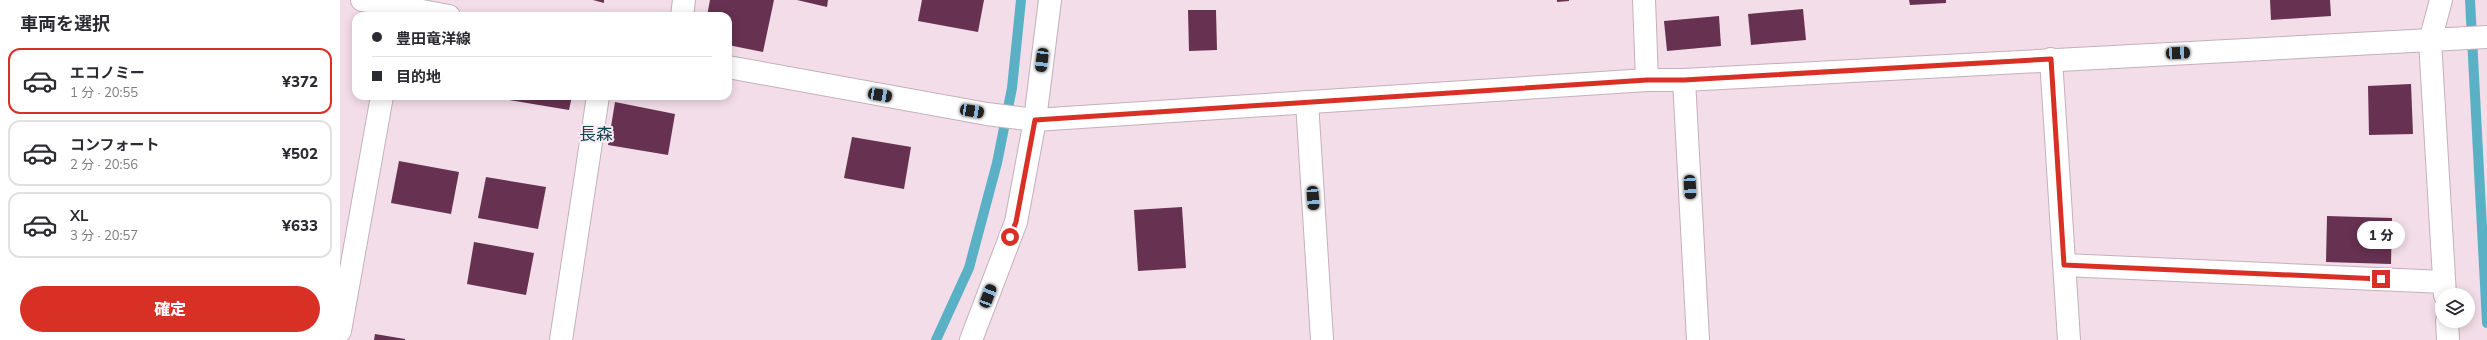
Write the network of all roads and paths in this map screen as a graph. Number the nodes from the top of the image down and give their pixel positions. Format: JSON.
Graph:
{"nodes":[{"id":1,"x":362,"y":0,"type":"edge"},
{"id":2,"x":684,"y":0,"type":"edge"},
{"id":3,"x":1050,"y":0,"type":"edge"},
{"id":4,"x":1644,"y":0,"type":"edge"},
{"id":5,"x":2441,"y":0,"type":"edge"},
{"id":6,"x":397,"y":8,"type":"edge"},
{"id":7,"x":423,"y":12,"type":"edge"},
{"id":8,"x":682,"y":12,"type":"edge"},
{"id":9,"x":2487,"y":37,"type":"edge"},
{"id":10,"x":2430,"y":41,"type":"junction"},
{"id":11,"x":2051,"y":59,"type":"junction"},
{"id":12,"x":732,"y":68,"type":"edge"},
{"id":13,"x":1647,"y":80,"type":"junction"},
{"id":14,"x":1684,"y":80,"type":"junction"},
{"id":15,"x":381,"y":100,"type":"edge"},
{"id":16,"x":597,"y":100,"type":"edge"},
{"id":17,"x":1306,"y":102,"type":"junction"},
{"id":18,"x":1035,"y":120,"type":"junction"},
{"id":19,"x":2064,"y":265,"type":"junction"},
{"id":20,"x":2444,"y":288,"type":"edge"},
{"id":21,"x":2447,"y":328,"type":"edge"},
{"id":22,"x":340,"y":331,"type":"edge"},
{"id":23,"x":561,"y":340,"type":"edge"},
{"id":24,"x":970,"y":340,"type":"edge"},
{"id":25,"x":1322,"y":340,"type":"edge"},
{"id":26,"x":1698,"y":340,"type":"edge"},
{"id":27,"x":2069,"y":340,"type":"edge"},
{"id":28,"x":2448,"y":340,"type":"edge"}],
"edges":[{"from":1,"to":6,"type":"street"},
{"from":2,"to":8,"type":"street"},
{"from":3,"to":18,"type":"street"},
{"from":4,"to":13,"type":"street"},
{"from":5,"to":10,"type":"street"},
{"from":6,"to":7,"type":"street"},
{"from":9,"to":10,"type":"street"},
{"from":10,"to":11,"type":"street"},
{"from":10,"to":20,"type":"street"},
{"from":11,"to":14,"type":"street"},
{"from":11,"to":19,"type":"street"},
{"from":12,"to":18,"type":"street"},
{"from":13,"to":14,"type":"street"},
{"from":13,"to":17,"type":"street"},
{"from":14,"to":26,"type":"street"},
{"from":15,"to":22,"type":"street"},
{"from":16,"to":23,"type":"street"},
{"from":17,"to":18,"type":"street"},
{"from":17,"to":25,"type":"street"},
{"from":18,"to":24,"type":"street"},
{"from":19,"to":20,"type":"street"},
{"from":19,"to":27,"type":"street"},
{"from":21,"to":28,"type":"street"}]}
